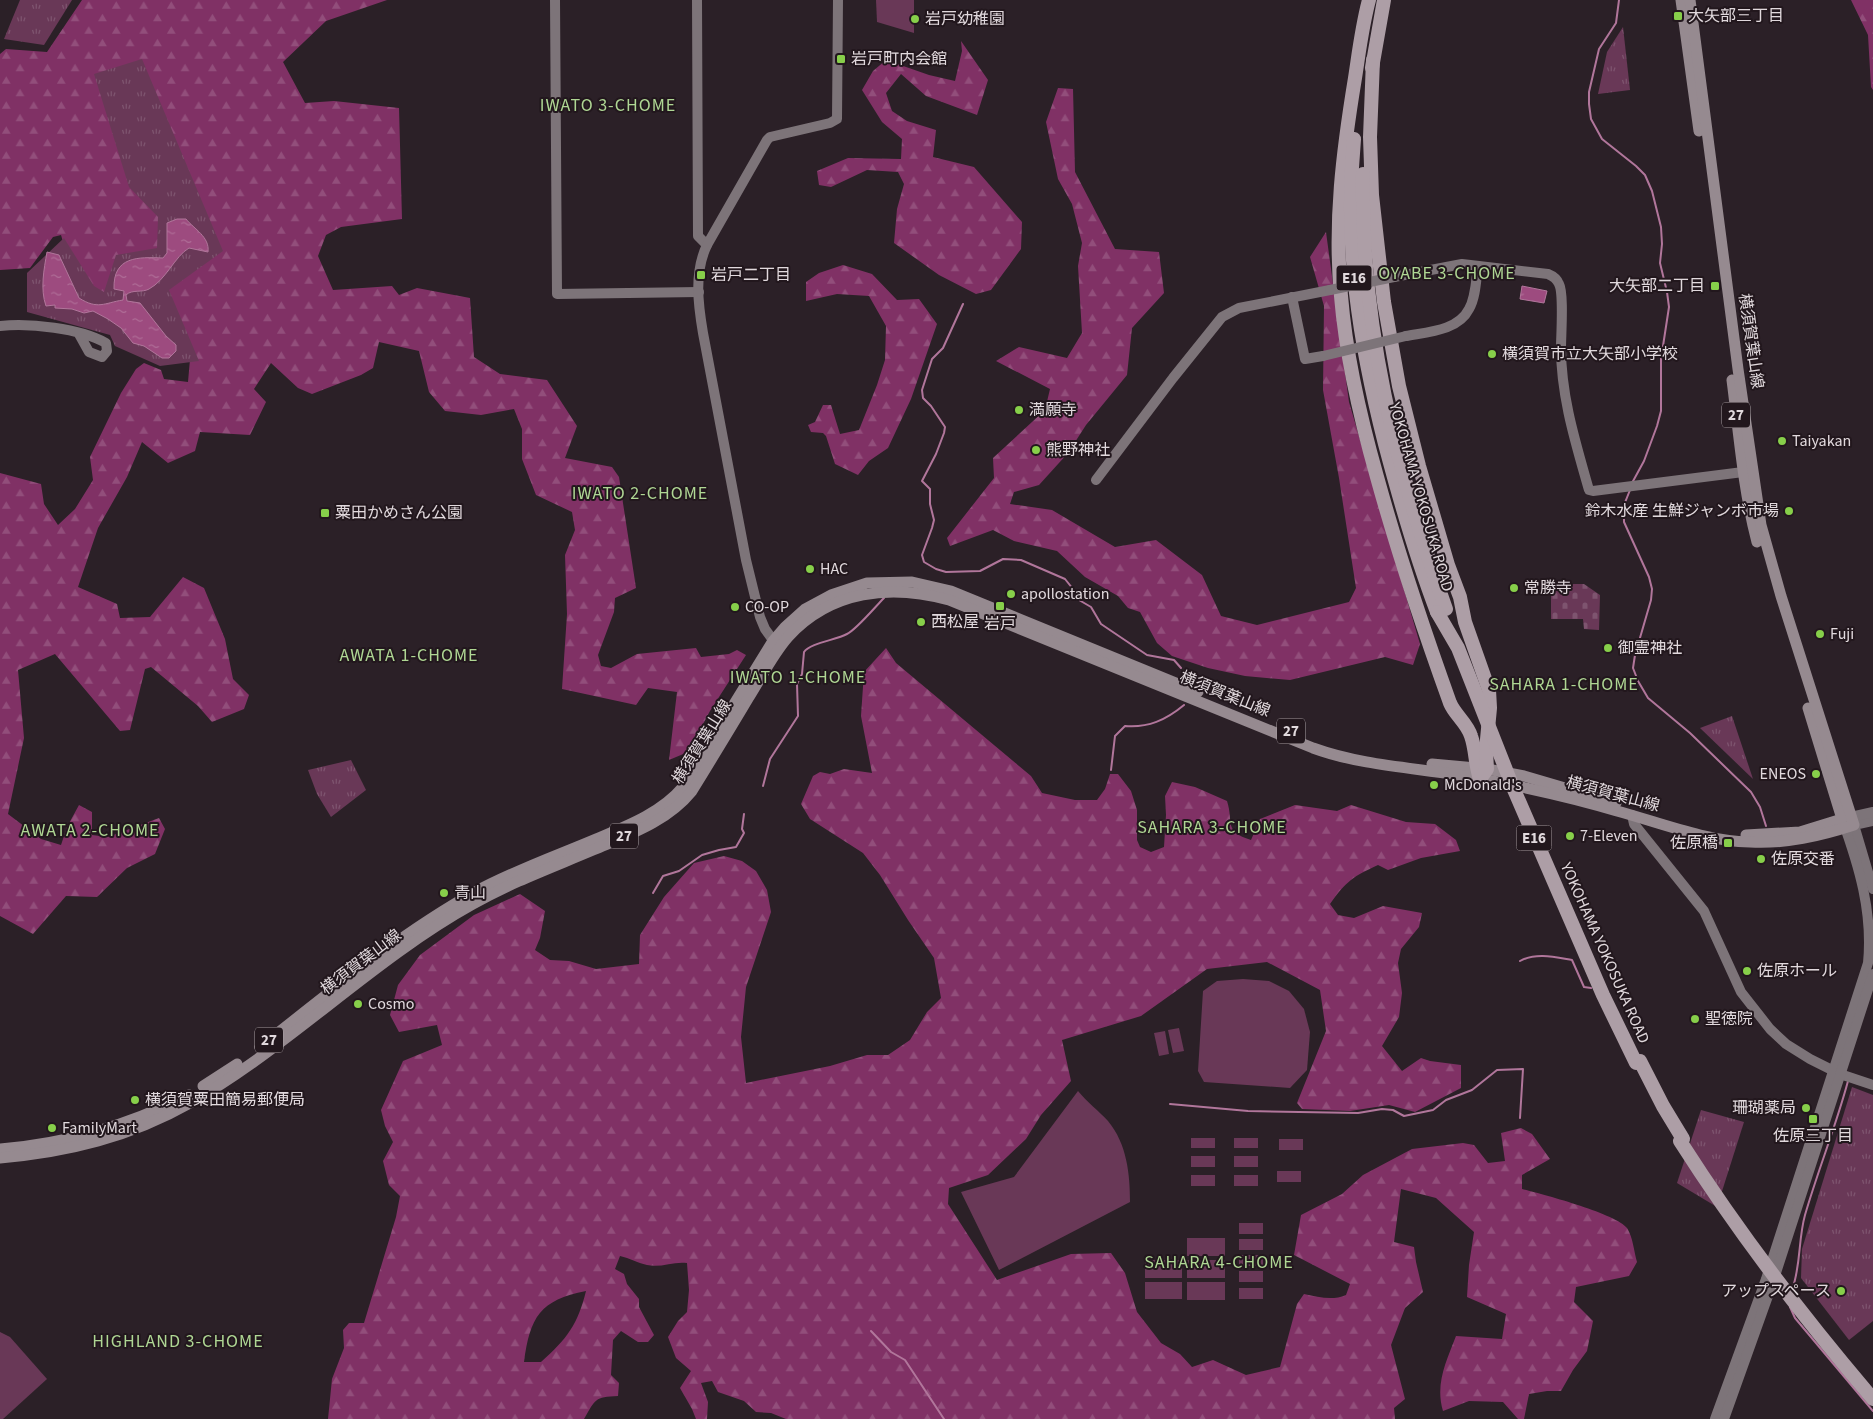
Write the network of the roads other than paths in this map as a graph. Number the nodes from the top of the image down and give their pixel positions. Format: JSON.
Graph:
{"nodes":[{"id":1,"x":554,"y":0,"type":"edge"},
{"id":2,"x":697,"y":0,"type":"edge"},
{"id":3,"x":838,"y":0,"type":"edge"},
{"id":4,"x":1369,"y":0,"type":"edge"},
{"id":5,"x":1374,"y":0,"type":"edge"},
{"id":6,"x":1384,"y":0,"type":"edge"},
{"id":7,"x":1681,"y":0,"type":"edge"},
{"id":8,"x":1690,"y":0,"type":"edge"},
{"id":9,"x":1373,"y":60,"type":"junction"},
{"id":10,"x":707,"y":245,"type":"junction"},
{"id":11,"x":1478,"y":266,"type":"junction"},
{"id":12,"x":699,"y":292,"type":"junction"},
{"id":13,"x":1292,"y":297,"type":"junction"},
{"id":14,"x":0,"y":326,"type":"edge"},
{"id":15,"x":79,"y":334,"type":"dead end"},
{"id":16,"x":1748,"y":472,"type":"junction"},
{"id":17,"x":1096,"y":480,"type":"dead end"},
{"id":18,"x":1442,"y":610,"type":"junction"},
{"id":19,"x":776,"y":645,"type":"junction"},
{"id":20,"x":1481,"y":772,"type":"junction"},
{"id":21,"x":1873,"y":812,"type":"edge"},
{"id":22,"x":1632,"y":815,"type":"junction"},
{"id":23,"x":1873,"y":821,"type":"edge"},
{"id":24,"x":1848,"y":822,"type":"junction"},
{"id":25,"x":1873,"y":889,"type":"edge"},
{"id":26,"x":1873,"y":974,"type":"edge"},
{"id":27,"x":1837,"y":1072,"type":"junction"},
{"id":28,"x":1873,"y":1085,"type":"edge"},
{"id":29,"x":0,"y":1149,"type":"edge"},
{"id":30,"x":0,"y":1158,"type":"edge"},
{"id":31,"x":1873,"y":1392,"type":"edge"},
{"id":32,"x":1873,"y":1400,"type":"edge"},
{"id":33,"x":1715,"y":1419,"type":"edge"},
{"id":34,"x":1724,"y":1419,"type":"edge"}],
"edges":[{"from":1,"to":12,"type":"street"},
{"from":2,"to":10,"type":"street"},
{"from":3,"to":10,"type":"street"},
{"from":4,"to":20,"type":"highway"},
{"from":5,"to":18,"type":"highway","name":"YOKOHAMA YOKOSUKA ROAD","number":"E16"},
{"from":6,"to":9,"type":"highway","name":"YOKOHAMA YOKOSUKA ROAD","number":"E16"},
{"from":7,"to":16,"type":"main road","name":"横須賀葉山線","number":"27"},
{"from":8,"to":16,"type":"main road","name":"横須賀葉山線","number":"27"},
{"from":9,"to":18,"type":"highway","name":"YOKOHAMA YOKOSUKA ROAD","number":"E16"},
{"from":9,"to":20,"type":"highway"},
{"from":10,"to":12,"type":"street"},
{"from":11,"to":13,"type":"street","bridge":true},
{"from":11,"to":13,"type":"street","bridge":true},
{"from":11,"to":16,"type":"street"},
{"from":12,"to":19,"type":"street"},
{"from":13,"to":17,"type":"street"},
{"from":14,"to":15,"type":"street"},
{"from":16,"to":24,"type":"main road","name":"横須賀葉山線","number":"27"},
{"from":18,"to":31,"type":"highway","name":"YOKOHAMA YOKOSUKA ROAD","number":"E16","bridge":true},
{"from":18,"to":32,"type":"highway","name":"YOKOHAMA YOKOSUKA ROAD","number":"E16","bridge":true},
{"from":19,"to":20,"type":"main road","name":"横須賀葉山線","number":"27"},
{"from":19,"to":29,"type":"main road","name":"横須賀葉山線","number":"27"},
{"from":19,"to":30,"type":"main road","name":"横須賀葉山線","number":"27"},
{"from":20,"to":22,"type":"main road","name":"横須賀葉山線","number":"27"},
{"from":20,"to":24,"type":"main road","name":"横須賀葉山線","number":"27"},
{"from":21,"to":24,"type":"street"},
{"from":22,"to":24,"type":"main road","name":"横須賀葉山線","number":"27"},
{"from":22,"to":27,"type":"street"},
{"from":23,"to":24,"type":"street"},
{"from":24,"to":25,"type":"street"},
{"from":24,"to":27,"type":"street"},
{"from":26,"to":27,"type":"street"},
{"from":27,"to":28,"type":"street"},
{"from":27,"to":33,"type":"street"},
{"from":27,"to":34,"type":"street"}]}
